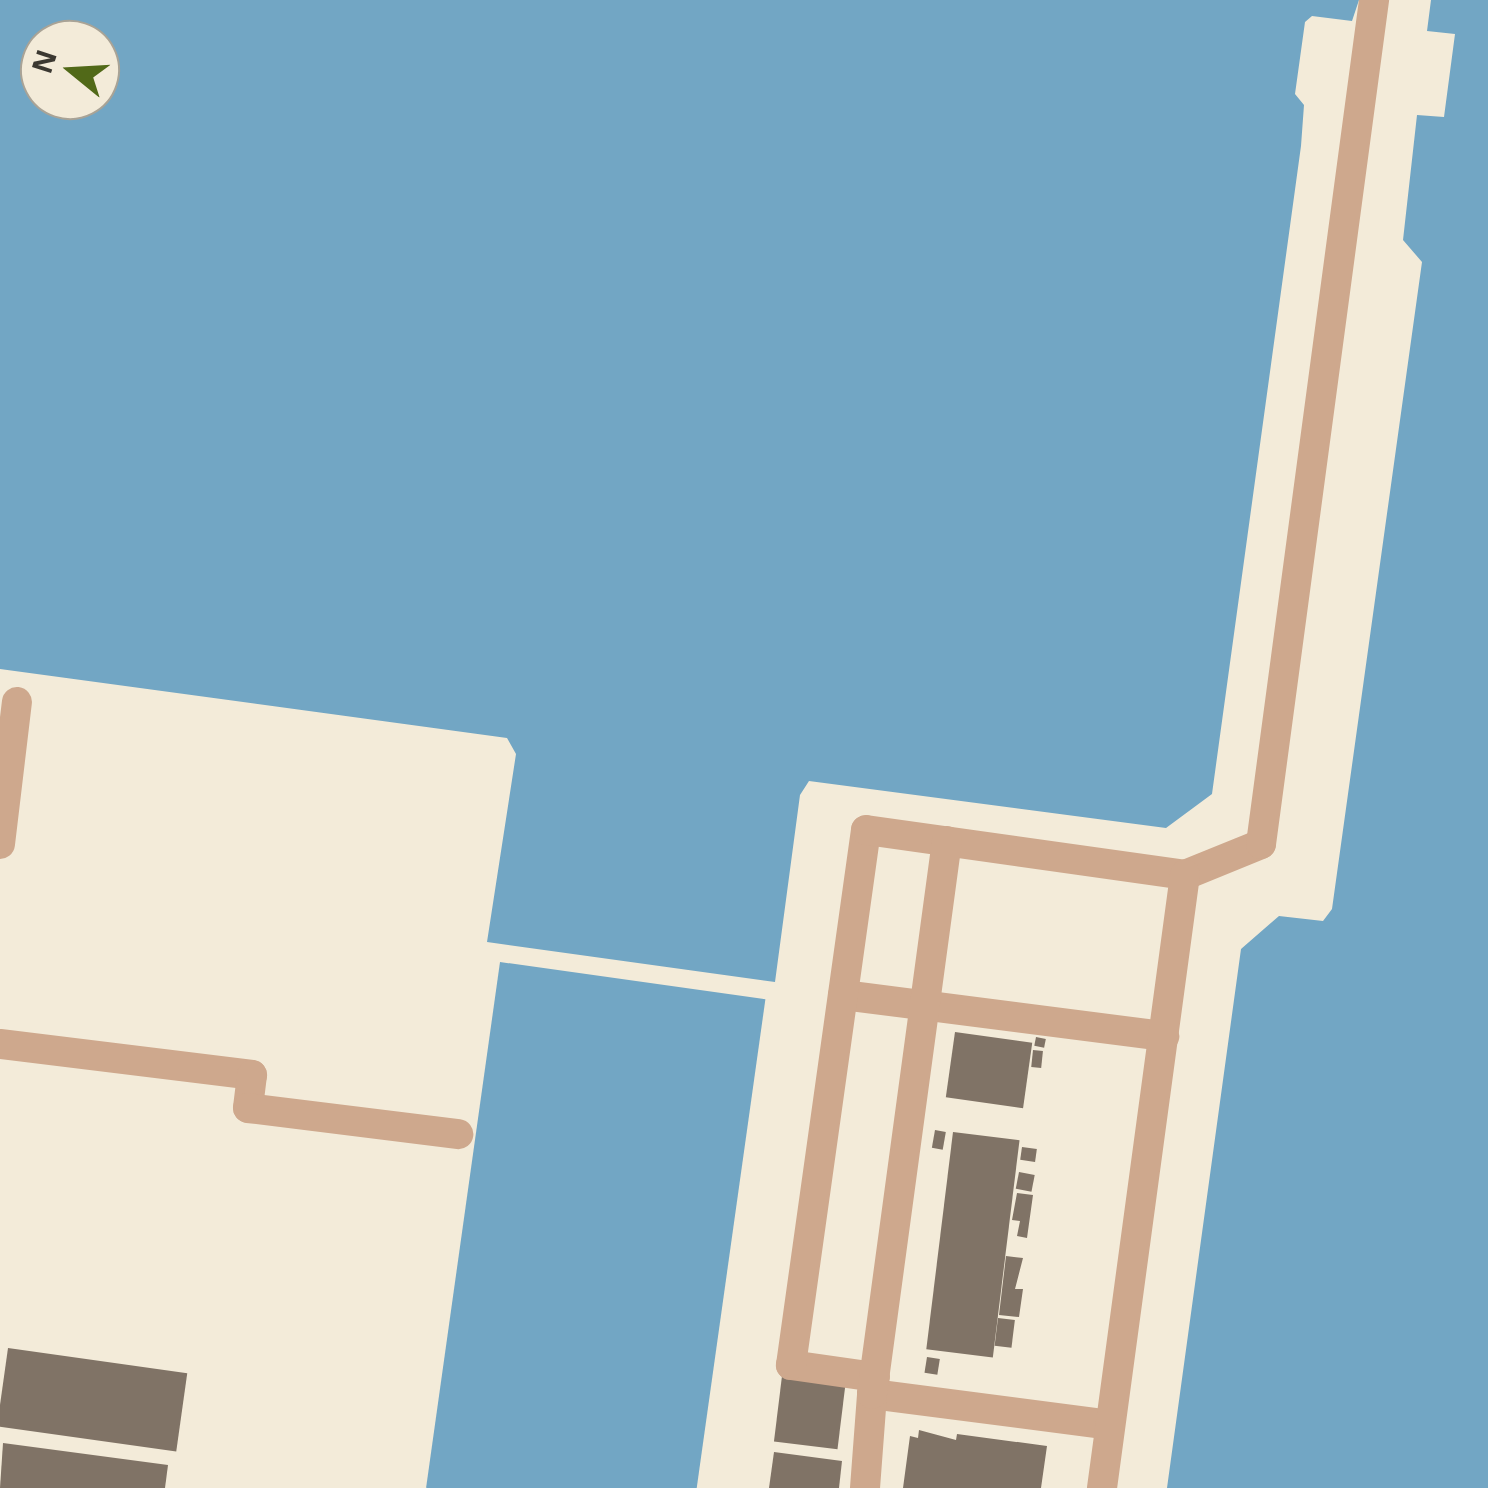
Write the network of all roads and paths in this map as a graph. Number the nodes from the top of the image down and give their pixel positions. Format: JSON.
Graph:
{"nodes":[{"id":1,"x":1374,"y":0,"type":"edge"},
{"id":2,"x":17,"y":702,"type":"dead end"},
{"id":3,"x":947,"y":842,"type":"junction"},
{"id":4,"x":0,"y":844,"type":"edge"},
{"id":5,"x":1185,"y":875,"type":"junction"},
{"id":6,"x":843,"y":995,"type":"junction"},
{"id":7,"x":924,"y":1005,"type":"junction"},
{"id":8,"x":1164,"y":1036,"type":"junction"},
{"id":9,"x":0,"y":1044,"type":"edge"},
{"id":10,"x":458,"y":1134,"type":"dead end"},
{"id":11,"x":873,"y":1386,"type":"junction"},
{"id":12,"x":1110,"y":1425,"type":"junction"},
{"id":13,"x":866,"y":1488,"type":"edge"},
{"id":14,"x":1102,"y":1488,"type":"edge"}],
"edges":[{"from":1,"to":5,"type":"lane"},
{"from":2,"to":4,"type":"lane"},
{"from":3,"to":5,"type":"lane"},
{"from":3,"to":6,"type":"lane"},
{"from":3,"to":7,"type":"lane"},
{"from":5,"to":8,"type":"lane"},
{"from":6,"to":7,"type":"lane"},
{"from":6,"to":11,"type":"lane"},
{"from":7,"to":8,"type":"lane"},
{"from":7,"to":11,"type":"lane"},
{"from":8,"to":12,"type":"lane"},
{"from":9,"to":10,"type":"lane"},
{"from":11,"to":12,"type":"lane"},
{"from":11,"to":13,"type":"lane"},
{"from":12,"to":14,"type":"lane"}]}
